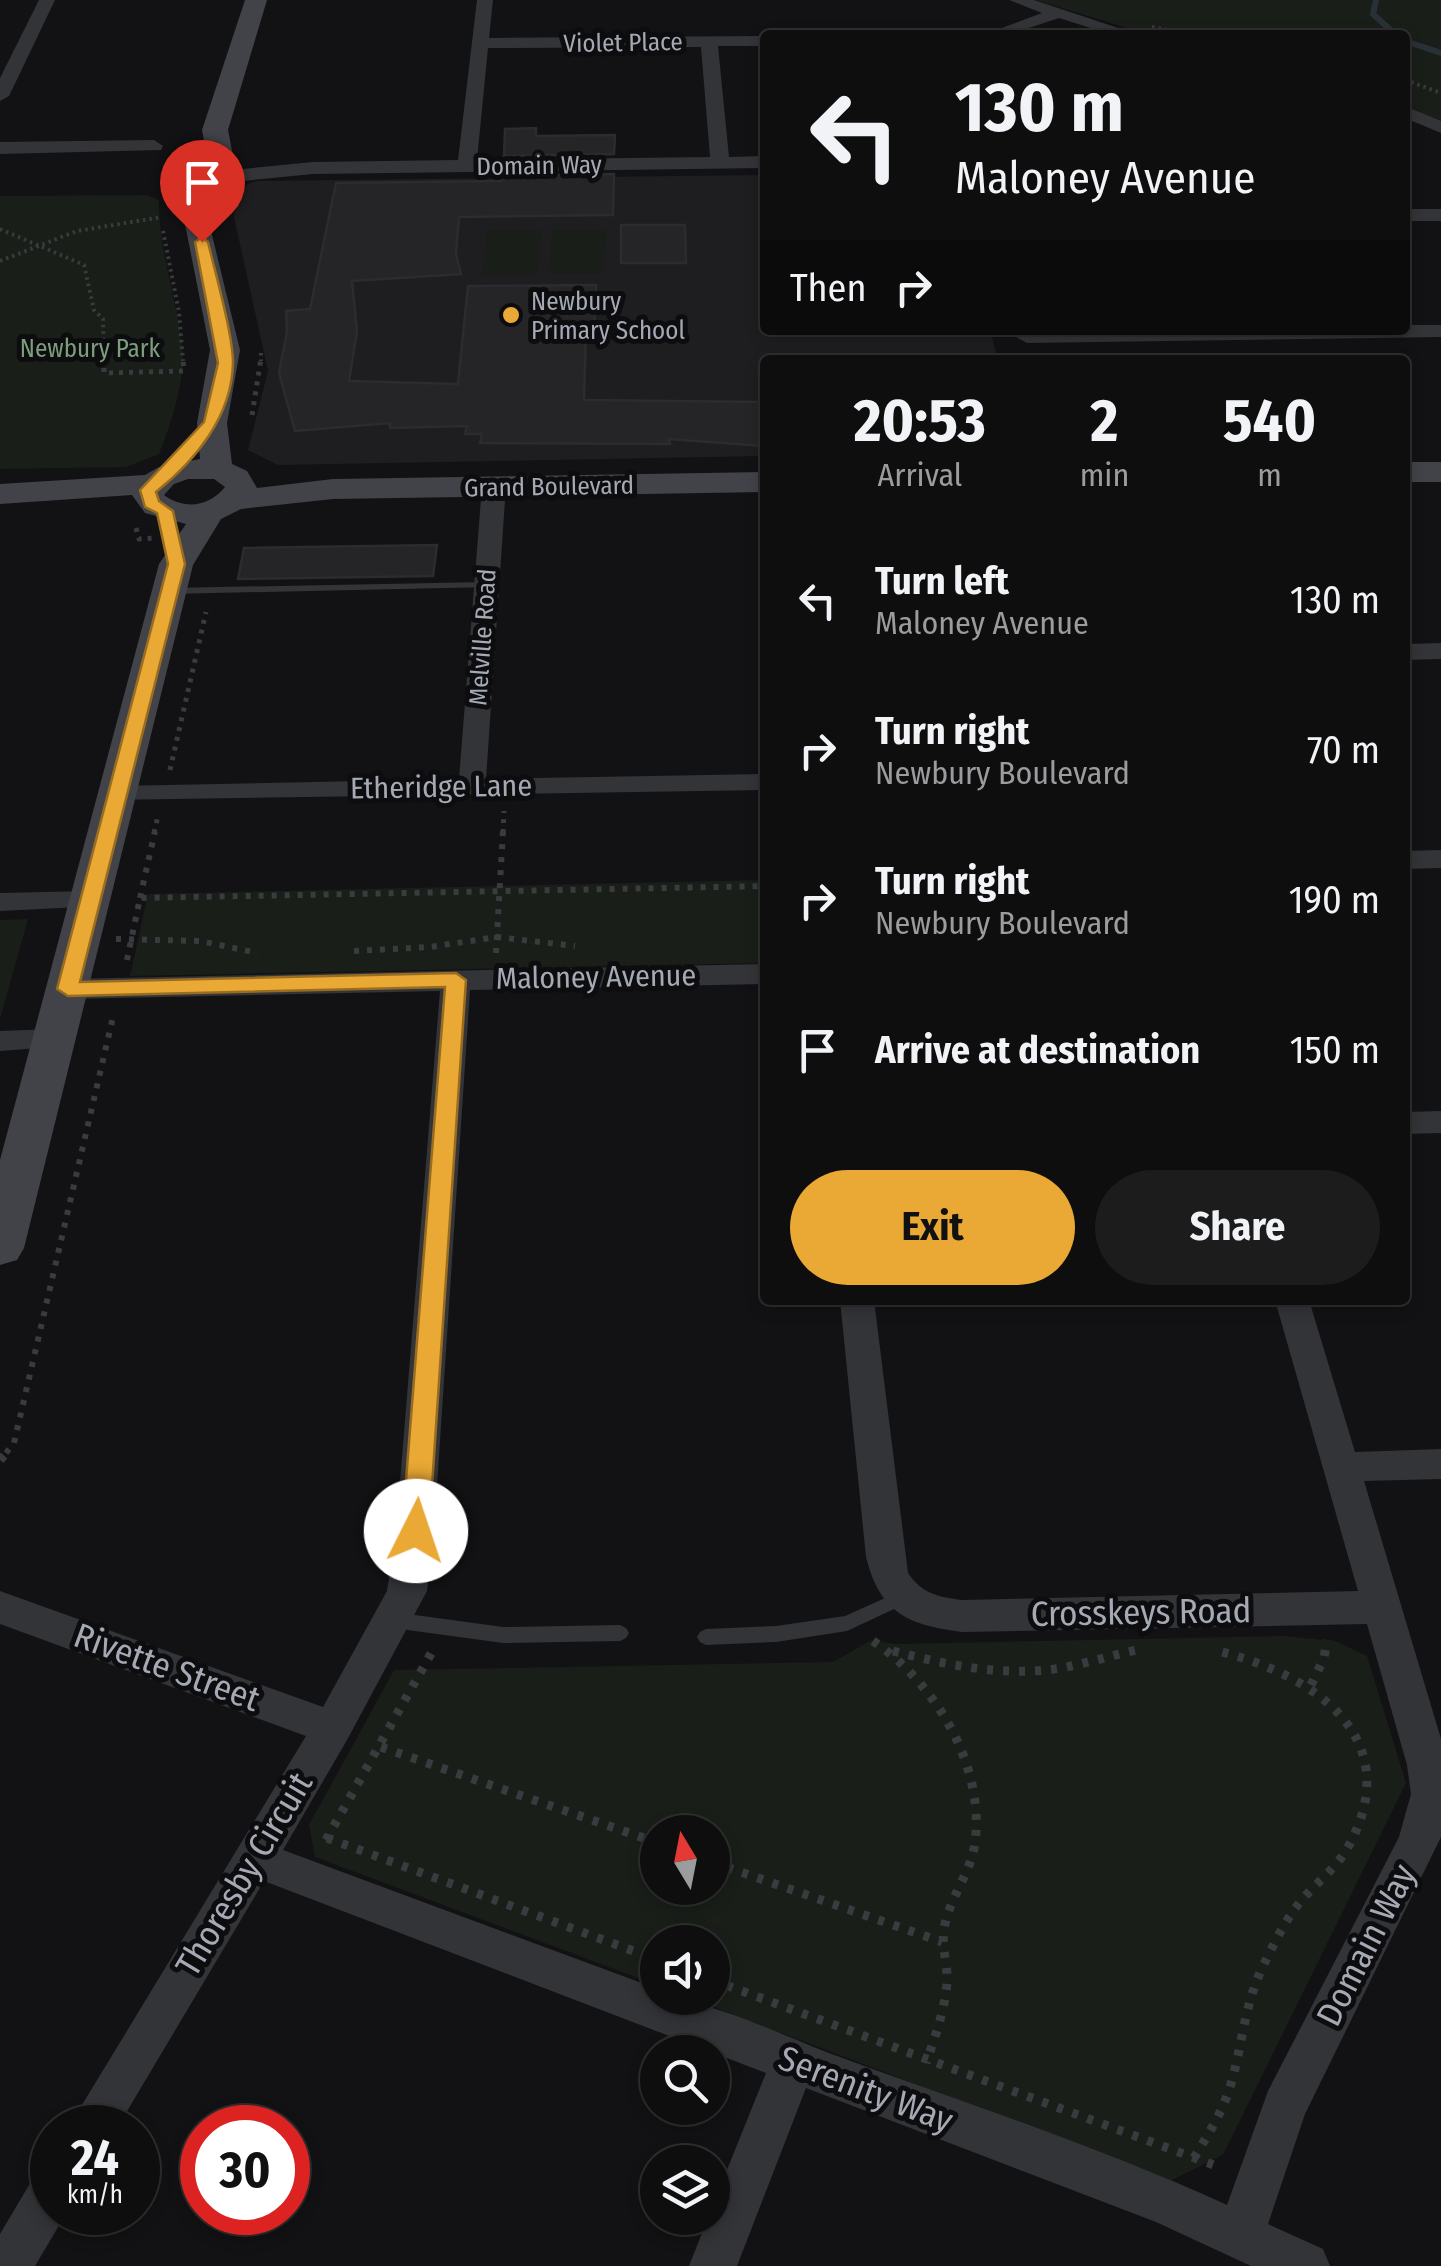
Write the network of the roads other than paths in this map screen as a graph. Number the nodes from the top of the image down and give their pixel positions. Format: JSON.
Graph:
{"nodes":[{"id":1,"x":48,"y":0,"type":"edge"},
{"id":2,"x":256,"y":0,"type":"edge"},
{"id":3,"x":486,"y":0,"type":"edge"},
{"id":4,"x":1018,"y":0,"type":"edge"},
{"id":5,"x":1055,"y":14,"type":"junction"},
{"id":6,"x":1006,"y":30,"type":"edge"},
{"id":7,"x":1113,"y":30,"type":"edge"},
{"id":8,"x":760,"y":40,"type":"edge"},
{"id":9,"x":709,"y":41,"type":"junction"},
{"id":10,"x":480,"y":43,"type":"junction"},
{"id":11,"x":0,"y":96,"type":"edge"},
{"id":12,"x":1410,"y":113,"type":"edge"},
{"id":13,"x":1441,"y":128,"type":"edge"},
{"id":14,"x":215,"y":130,"type":"junction"},
{"id":15,"x":154,"y":146,"type":"dead end"},
{"id":16,"x":0,"y":148,"type":"edge"},
{"id":17,"x":720,"y":162,"type":"junction"},
{"id":18,"x":760,"y":162,"type":"edge"},
{"id":19,"x":183,"y":163,"type":"junction"},
{"id":20,"x":467,"y":166,"type":"junction"},
{"id":21,"x":221,"y":170,"type":"junction"},
{"id":22,"x":1410,"y":215,"type":"edge"},
{"id":23,"x":1441,"y":215,"type":"edge"},
{"id":24,"x":199,"y":224,"type":"junction"},
{"id":25,"x":1410,"y":331,"type":"edge"},
{"id":26,"x":1441,"y":331,"type":"edge"},
{"id":27,"x":212,"y":423,"type":"junction"},
{"id":28,"x":1410,"y":472,"type":"edge"},
{"id":29,"x":1441,"y":472,"type":"edge"},
{"id":30,"x":760,"y":482,"type":"edge"},
{"id":31,"x":494,"y":486,"type":"junction"},
{"id":32,"x":225,"y":491,"type":"junction"},
{"id":33,"x":159,"y":493,"type":"junction"},
{"id":34,"x":0,"y":494,"type":"edge"},
{"id":35,"x":173,"y":578,"type":"junction"},
{"id":36,"x":486,"y":585,"type":"junction"},
{"id":37,"x":1410,"y":652,"type":"edge"},
{"id":38,"x":1441,"y":652,"type":"edge"},
{"id":39,"x":760,"y":782,"type":"edge"},
{"id":40,"x":472,"y":786,"type":"junction"},
{"id":41,"x":116,"y":794,"type":"junction"},
{"id":42,"x":1441,"y":859,"type":"edge"},
{"id":43,"x":1410,"y":860,"type":"edge"},
{"id":44,"x":90,"y":900,"type":"junction"},
{"id":45,"x":0,"y":902,"type":"edge"},
{"id":46,"x":760,"y":974,"type":"edge"},
{"id":47,"x":456,"y":980,"type":"junction"},
{"id":48,"x":68,"y":989,"type":"junction"},
{"id":49,"x":55,"y":1039,"type":"junction"},
{"id":50,"x":0,"y":1041,"type":"edge"},
{"id":51,"x":1441,"y":1122,"type":"edge"},
{"id":52,"x":1410,"y":1123,"type":"edge"},
{"id":53,"x":0,"y":1248,"type":"edge"},
{"id":54,"x":858,"y":1305,"type":"edge"},
{"id":55,"x":1293,"y":1305,"type":"edge"},
{"id":56,"x":1441,"y":1464,"type":"edge"},
{"id":57,"x":1339,"y":1466,"type":"junction"},
{"id":58,"x":903,"y":1598,"type":"junction"},
{"id":59,"x":0,"y":1606,"type":"edge"},
{"id":60,"x":1384,"y":1607,"type":"junction"},
{"id":61,"x":394,"y":1620,"type":"junction"},
{"id":62,"x":620,"y":1633,"type":"dead end"},
{"id":63,"x":706,"y":1637,"type":"dead end"},
{"id":64,"x":334,"y":1728,"type":"junction"},
{"id":65,"x":253,"y":1858,"type":"junction"},
{"id":66,"x":794,"y":2060,"type":"junction"},
{"id":67,"x":105,"y":2105,"type":"edge"},
{"id":68,"x":30,"y":2229,"type":"edge"},
{"id":69,"x":1240,"y":2236,"type":"junction"},
{"id":70,"x":8,"y":2266,"type":"edge"},
{"id":71,"x":713,"y":2266,"type":"edge"},
{"id":72,"x":1306,"y":2266,"type":"edge"}],
"edges":[{"from":1,"to":11,"type":"street"},
{"from":2,"to":14,"type":"street"},
{"from":3,"to":10,"type":"street"},
{"from":4,"to":5,"type":"street"},
{"from":5,"to":6,"type":"street"},
{"from":5,"to":7,"type":"street"},
{"from":8,"to":9,"type":"street","name":"Violet Place"},
{"from":9,"to":10,"type":"street","name":"Violet Place"},
{"from":9,"to":17,"type":"street"},
{"from":10,"to":20,"type":"street"},
{"from":12,"to":13,"type":"street"},
{"from":14,"to":19,"type":"street"},
{"from":14,"to":21,"type":"street"},
{"from":15,"to":16,"type":"street"},
{"from":17,"to":18,"type":"street","name":"Domain Way"},
{"from":17,"to":20,"type":"street","name":"Domain Way"},
{"from":19,"to":21,"type":"street"},
{"from":19,"to":24,"type":"street"},
{"from":20,"to":21,"type":"street","name":"Domain Way"},
{"from":21,"to":24,"type":"street"},
{"from":22,"to":23,"type":"street"},
{"from":24,"to":27,"type":"street"},
{"from":25,"to":26,"type":"street"},
{"from":27,"to":32,"type":"street"},
{"from":27,"to":33,"type":"street"},
{"from":28,"to":29,"type":"street"},
{"from":30,"to":31,"type":"street","name":"Grand Boulevard"},
{"from":31,"to":32,"type":"street","name":"Grand Boulevard"},
{"from":31,"to":36,"type":"street","name":"Melville Road"},
{"from":32,"to":33,"type":"street"},
{"from":32,"to":33,"type":"street"},
{"from":32,"to":35,"type":"street"},
{"from":33,"to":34,"type":"street"},
{"from":33,"to":35,"type":"street"},
{"from":35,"to":36,"type":"lane"},
{"from":35,"to":41,"type":"street"},
{"from":36,"to":40,"type":"street","name":"Melville Road"},
{"from":37,"to":38,"type":"street"},
{"from":39,"to":40,"type":"street","name":"Etheridge Lane"},
{"from":40,"to":41,"type":"street","name":"Etheridge Lane"},
{"from":41,"to":44,"type":"street"},
{"from":42,"to":43,"type":"street"},
{"from":44,"to":45,"type":"street"},
{"from":44,"to":48,"type":"street"},
{"from":46,"to":47,"type":"street","name":"Maloney Avenue"},
{"from":47,"to":48,"type":"street","name":"Maloney Avenue"},
{"from":47,"to":61,"type":"street","name":"Thoresby Circuit"},
{"from":48,"to":49,"type":"street"},
{"from":49,"to":50,"type":"street"},
{"from":49,"to":53,"type":"street"},
{"from":51,"to":52,"type":"street"},
{"from":54,"to":58,"type":"street"},
{"from":55,"to":57,"type":"street","name":"Domain Way"},
{"from":56,"to":57,"type":"street"},
{"from":57,"to":60,"type":"street","name":"Domain Way"},
{"from":58,"to":60,"type":"street","name":"Crosskeys Road"},
{"from":58,"to":63,"type":"lane"},
{"from":59,"to":64,"type":"street","name":"Rivette Street"},
{"from":60,"to":69,"type":"street","name":"Domain Way"},
{"from":61,"to":62,"type":"lane"},
{"from":61,"to":64,"type":"street","name":"Thoresby Circuit"},
{"from":64,"to":65,"type":"street","name":"Thoresby Circuit"},
{"from":65,"to":66,"type":"street","name":"Serenity Way"},
{"from":65,"to":67,"type":"street","name":"Thoresby Circuit"},
{"from":66,"to":69,"type":"street","name":"Serenity Way"},
{"from":66,"to":71,"type":"street"},
{"from":68,"to":70,"type":"street"},
{"from":69,"to":72,"type":"street","name":"Serenity Way"}]}
